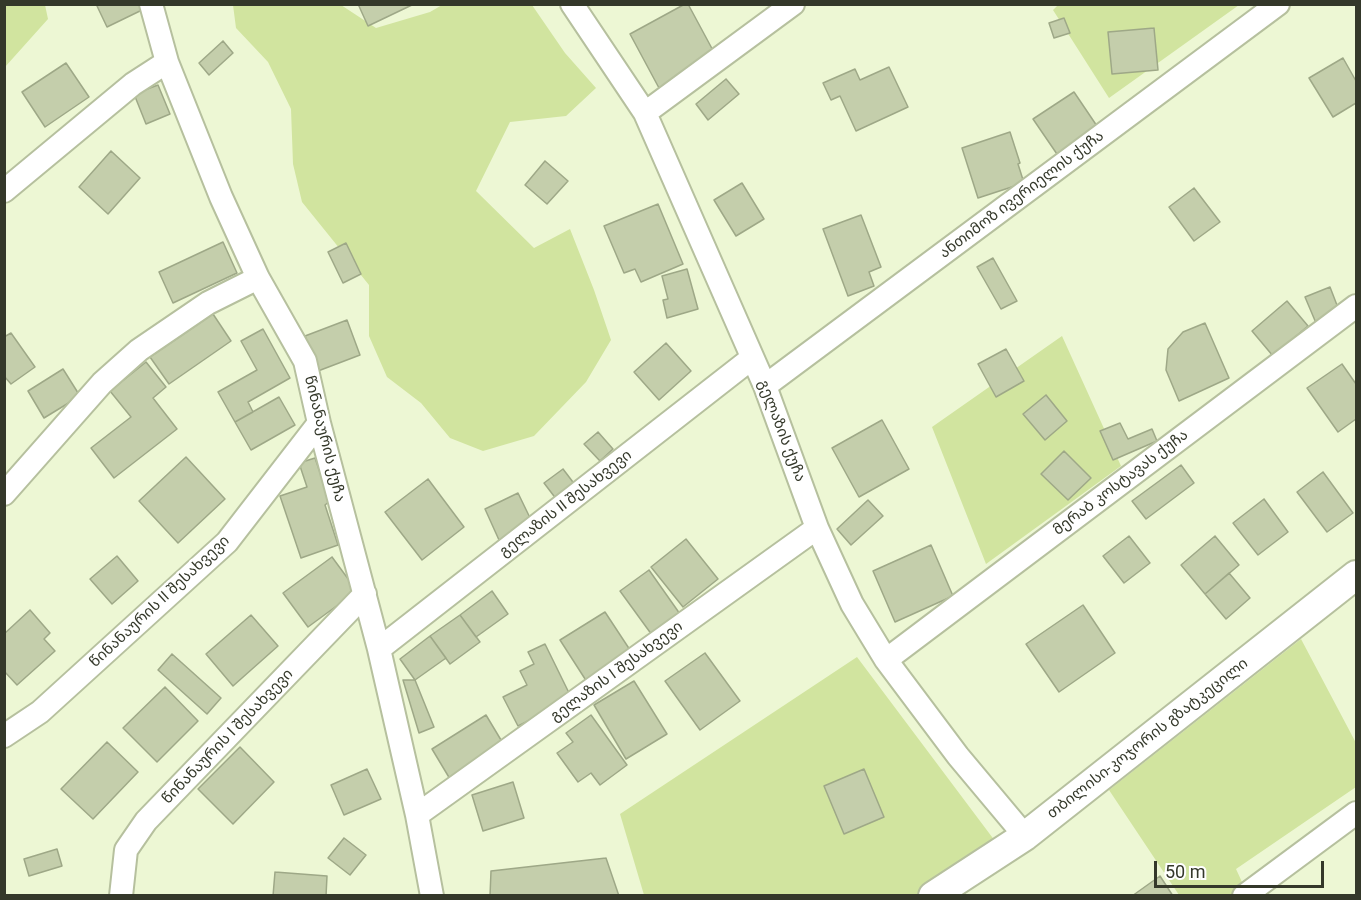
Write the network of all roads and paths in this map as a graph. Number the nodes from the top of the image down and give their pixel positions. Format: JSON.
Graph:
{"nodes":[{"id":1,"x":152,"y":4,"type":"edge"},
{"id":2,"x":572,"y":4,"type":"edge"},
{"id":3,"x":793,"y":4,"type":"edge"},
{"id":4,"x":1278,"y":4,"type":"edge"},
{"id":5,"x":167,"y":62,"type":"junction"},
{"id":6,"x":645,"y":113,"type":"junction"},
{"id":7,"x":4,"y":191,"type":"edge"},
{"id":8,"x":258,"y":278,"type":"junction"},
{"id":9,"x":1356,"y":306,"type":"edge"},
{"id":10,"x":752,"y":358,"type":"junction"},
{"id":11,"x":765,"y":386,"type":"junction"},
{"id":12,"x":319,"y":423,"type":"junction"},
{"id":13,"x":4,"y":494,"type":"edge"},
{"id":14,"x":817,"y":528,"type":"junction"},
{"id":15,"x":1356,"y":575,"type":"edge"},
{"id":16,"x":365,"y":594,"type":"junction"},
{"id":17,"x":379,"y":649,"type":"junction"},
{"id":18,"x":886,"y":660,"type":"junction"},
{"id":19,"x":4,"y":736,"type":"edge"},
{"id":20,"x":1356,"y":813,"type":"edge"},
{"id":21,"x":417,"y":815,"type":"junction"},
{"id":22,"x":1025,"y":836,"type":"junction"},
{"id":23,"x":121,"y":896,"type":"edge"},
{"id":24,"x":432,"y":896,"type":"edge"},
{"id":25,"x":933,"y":896,"type":"edge"},
{"id":26,"x":1244,"y":896,"type":"edge"}],
"edges":[{"from":1,"to":5,"type":"street","name":"წინანაურის ქუჩა"},
{"from":2,"to":6,"type":"street","name":"გელაზის ქუჩა"},
{"from":3,"to":6,"type":"street"},
{"from":4,"to":11,"type":"street","name":"ანთიმოზ ივერიელის ქუჩა"},
{"from":5,"to":7,"type":"street"},
{"from":5,"to":8,"type":"street","name":"წინანაურის ქუჩა"},
{"from":6,"to":10,"type":"street","name":"გელაზის ქუჩა"},
{"from":8,"to":12,"type":"street","name":"წინანაურის ქუჩა"},
{"from":8,"to":13,"type":"street"},
{"from":9,"to":18,"type":"street","name":"მერაბ კოსტავას ქუჩა"},
{"from":10,"to":11,"type":"street","name":"გელაზის ქუჩა"},
{"from":10,"to":17,"type":"street","name":"გელაზის II შესახვევი"},
{"from":11,"to":14,"type":"street","name":"გელაზის ქუჩა"},
{"from":12,"to":16,"type":"street","name":"წინანაურის ქუჩა"},
{"from":12,"to":19,"type":"street","name":"წინანაურის II შესახვევი"},
{"from":14,"to":18,"type":"street","name":"გელაზის ქუჩა"},
{"from":14,"to":21,"type":"street","name":"გელაზის I შესახვევი"},
{"from":15,"to":22,"type":"main road","name":"თბილისი-კოჯორის გზატკეცილი"},
{"from":16,"to":17,"type":"street","name":"წინანაურის ქუჩა"},
{"from":16,"to":23,"type":"street","name":"წინანაურის I შესახვევი"},
{"from":17,"to":21,"type":"street","name":"წინანაურის ქუჩა"},
{"from":18,"to":22,"type":"street","name":"გელაზის ქუჩა"},
{"from":20,"to":26,"type":"street"},
{"from":21,"to":24,"type":"street","name":"წინანაურის ქუჩა"},
{"from":22,"to":25,"type":"main road","name":"თბილისი-კოჯორის გზატკეცილი"}]}
